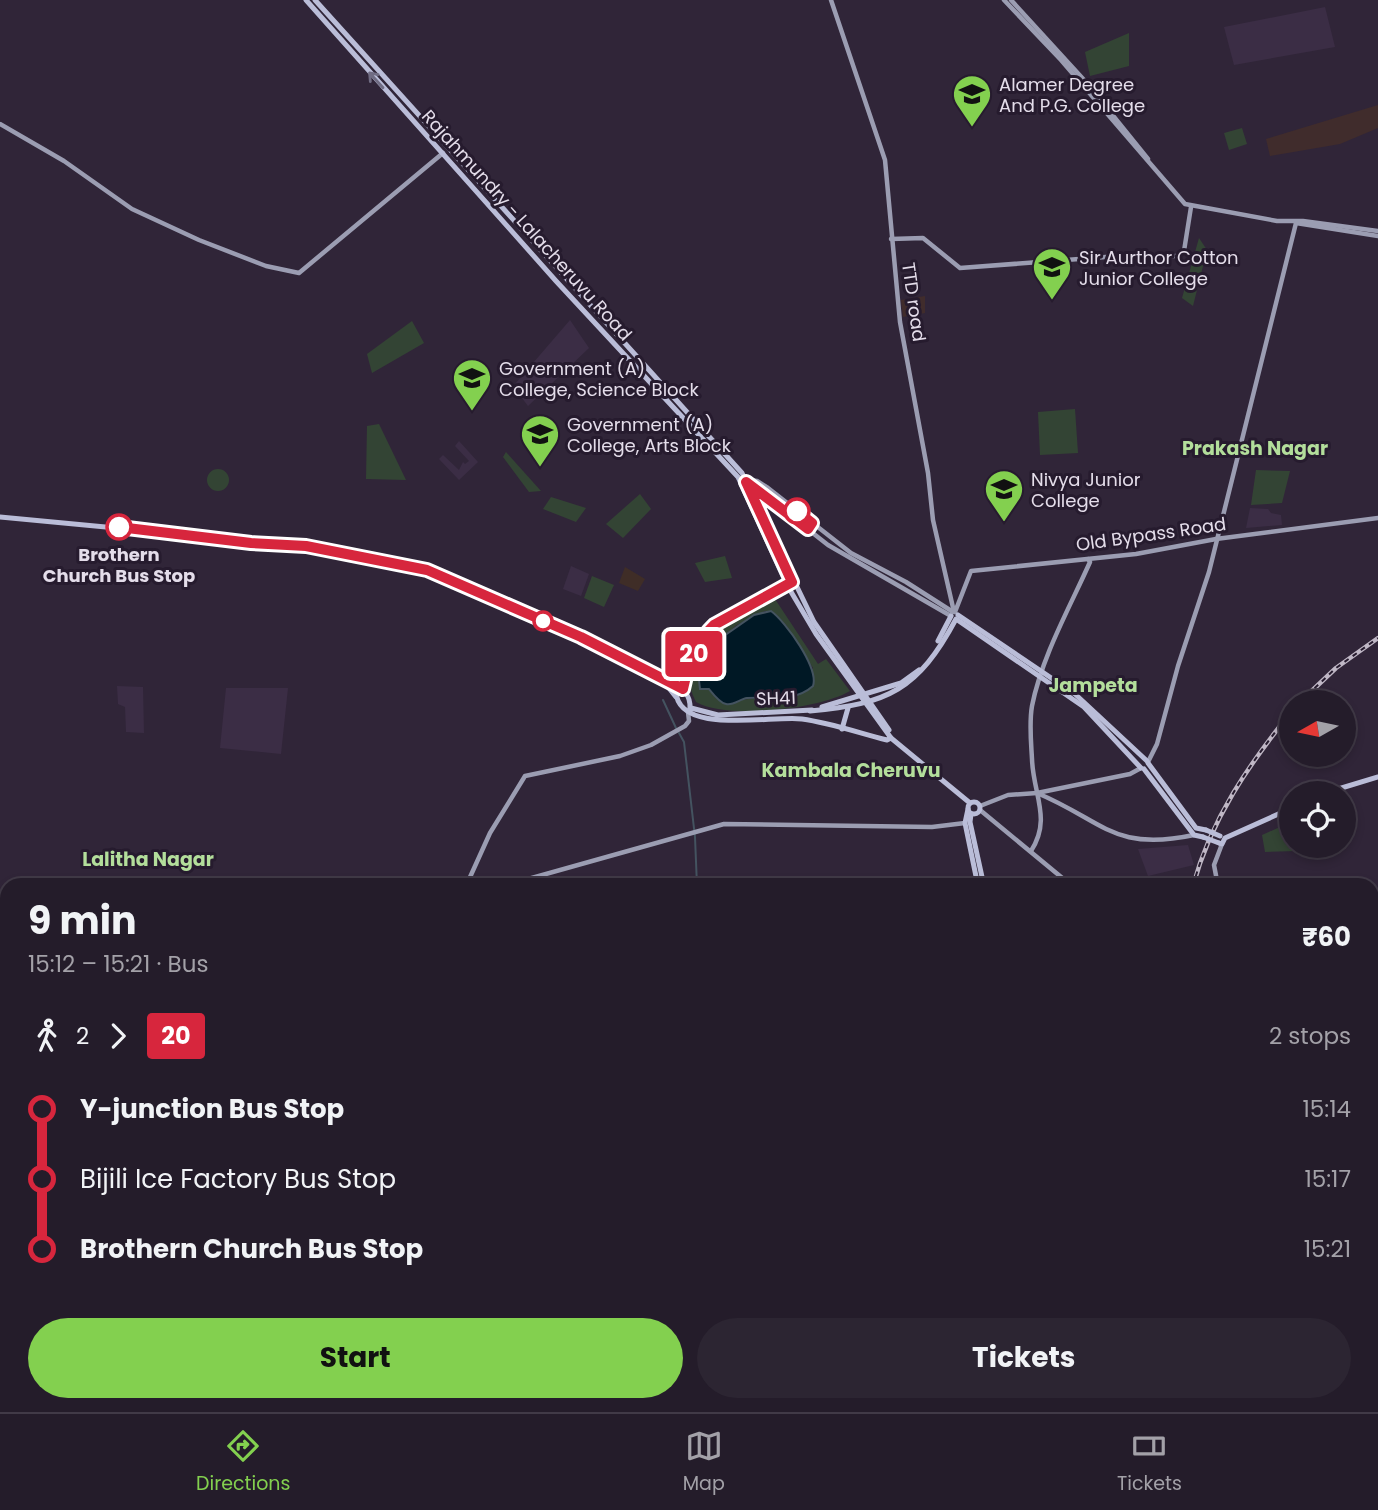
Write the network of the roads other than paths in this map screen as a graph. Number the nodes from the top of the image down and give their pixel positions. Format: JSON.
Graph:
{"nodes":[{"id":1,"x":306,"y":0,"type":"edge"},
{"id":2,"x":315,"y":0,"type":"edge"},
{"id":3,"x":831,"y":0,"type":"edge"},
{"id":4,"x":1004,"y":0,"type":"edge"},
{"id":5,"x":1011,"y":0,"type":"edge"},
{"id":6,"x":0,"y":124,"type":"edge"},
{"id":7,"x":443,"y":153,"type":"junction"},
{"id":8,"x":1151,"y":166,"type":"junction"},
{"id":9,"x":1191,"y":207,"type":"junction"},
{"id":10,"x":1296,"y":223,"type":"junction"},
{"id":11,"x":1378,"y":234,"type":"edge"},
{"id":12,"x":891,"y":239,"type":"junction"},
{"id":13,"x":743,"y":482,"type":"junction"},
{"id":14,"x":757,"y":516,"type":"junction"},
{"id":15,"x":0,"y":517,"type":"edge"},
{"id":16,"x":1378,"y":518,"type":"edge"},
{"id":17,"x":812,"y":523,"type":"junction"},
{"id":18,"x":808,"y":529,"type":"junction"},
{"id":19,"x":1216,"y":539,"type":"junction"},
{"id":20,"x":773,"y":540,"type":"junction"},
{"id":21,"x":766,"y":543,"type":"junction"},
{"id":22,"x":1087,"y":558,"type":"junction"},
{"id":23,"x":790,"y":583,"type":"junction"},
{"id":24,"x":905,"y":584,"type":"junction"},
{"id":25,"x":954,"y":614,"type":"junction"},
{"id":26,"x":1042,"y":675,"type":"junction"},
{"id":27,"x":667,"y":682,"type":"junction"},
{"id":28,"x":683,"y":689,"type":"junction"},
{"id":29,"x":676,"y":697,"type":"junction"},
{"id":30,"x":866,"y":700,"type":"junction"},
{"id":31,"x":848,"y":708,"type":"junction"},
{"id":32,"x":689,"y":710,"type":"junction"},
{"id":33,"x":810,"y":711,"type":"junction"},
{"id":34,"x":842,"y":729,"type":"junction"},
{"id":35,"x":891,"y":738,"type":"junction"},
{"id":36,"x":1145,"y":765,"type":"junction"},
{"id":37,"x":1378,"y":776,"type":"edge"},
{"id":38,"x":1356,"y":783,"type":"edge"},
{"id":39,"x":1037,"y":793,"type":"junction"},
{"id":40,"x":970,"y":807,"type":"junction"},
{"id":41,"x":980,"y":808,"type":"junction"},
{"id":42,"x":1279,"y":814,"type":"edge"},
{"id":43,"x":967,"y":822,"type":"junction"},
{"id":44,"x":1201,"y":835,"type":"junction"},
{"id":45,"x":1221,"y":840,"type":"junction"},
{"id":46,"x":1031,"y":851,"type":"junction"},
{"id":47,"x":470,"y":878,"type":"edge"},
{"id":48,"x":532,"y":878,"type":"edge"},
{"id":49,"x":977,"y":878,"type":"edge"},
{"id":50,"x":982,"y":878,"type":"edge"},
{"id":51,"x":1063,"y":878,"type":"edge"},
{"id":52,"x":1216,"y":878,"type":"edge"}],
"edges":[{"from":7,"to":1,"type":"main road","name":"Rajahmundry - Lalacheruvu Road","one_way":true},
{"from":2,"to":13,"type":"main road"},
{"from":3,"to":12,"type":"street","name":"TTD road"},
{"from":4,"to":8,"type":"street"},
{"from":5,"to":8,"type":"street"},
{"from":6,"to":7,"type":"street"},
{"from":7,"to":13,"type":"main road","name":"Rajahmundry - Lalacheruvu Road"},
{"from":8,"to":9,"type":"street"},
{"from":9,"to":10,"type":"street"},
{"from":9,"to":12,"type":"street"},
{"from":10,"to":11,"type":"street"},
{"from":10,"to":19,"type":"street"},
{"from":12,"to":25,"type":"street","name":"TTD road"},
{"from":13,"to":14,"type":"main road","name":"Rajahmundry - Lalacheruvu Road"},
{"from":13,"to":17,"type":"street"},
{"from":13,"to":18,"type":"street"},
{"from":14,"to":20,"type":"main road"},
{"from":14,"to":21,"type":"main road","name":"Rajahmundry - Lalacheruvu Road"},
{"from":15,"to":27,"type":"main road"},
{"from":16,"to":19,"type":"street","name":"Old Bypass Road"},
{"from":17,"to":18,"type":"street"},
{"from":17,"to":24,"type":"street"},
{"from":18,"to":24,"type":"street"},
{"from":19,"to":22,"type":"street","name":"Old Bypass Road"},
{"from":19,"to":36,"type":"street"},
{"from":20,"to":21,"type":"main road"},
{"from":20,"to":23,"type":"main road"},
{"from":21,"to":23,"type":"main road","name":"Rajahmundry - Lalacheruvu Road"},
{"from":22,"to":25,"type":"street","name":"Old Bypass Road"},
{"from":22,"to":26,"type":"street"},
{"from":23,"to":28,"type":"street"},
{"from":23,"to":30,"type":"main road","name":"Rajahmundry - Lalacheruvu Road"},
{"from":24,"to":25,"type":"street"},
{"from":25,"to":26,"type":"main road"},
{"from":25,"to":30,"type":"main road"},
{"from":26,"to":36,"type":"main road"},
{"from":26,"to":39,"type":"street"},
{"from":27,"to":28,"type":"main road"},
{"from":27,"to":29,"type":"main road"},
{"from":28,"to":29,"type":"main road"},
{"from":28,"to":32,"type":"main road"},
{"from":29,"to":32,"type":"main road"},
{"from":30,"to":31,"type":"main road"},
{"from":30,"to":33,"type":"main road","name":"SH41"},
{"from":30,"to":35,"type":"main road","name":"Rajahmundry - Lalacheruvu Road"},
{"from":30,"to":40,"type":"main road"},
{"from":31,"to":33,"type":"main road"},
{"from":31,"to":34,"type":"main road"},
{"from":32,"to":33,"type":"main road","name":"SH41"},
{"from":32,"to":34,"type":"main road"},
{"from":32,"to":47,"type":"street"},
{"from":34,"to":35,"type":"main road"},
{"from":35,"to":40,"type":"main road","name":"Rajahmundry - Lalacheruvu Road"},
{"from":36,"to":39,"type":"street"},
{"from":36,"to":44,"type":"main road"},
{"from":36,"to":44,"type":"main road"},
{"from":37,"to":38,"type":"main road"},
{"from":39,"to":41,"type":"street"},
{"from":39,"to":44,"type":"street"},
{"from":39,"to":46,"type":"street"},
{"from":40,"to":41,"type":"main road","name":"Rajahmundry - Lalacheruvu Road"},
{"from":40,"to":41,"type":"main road"},
{"from":40,"to":43,"type":"main road"},
{"from":41,"to":46,"type":"street"},
{"from":42,"to":45,"type":"main road"},
{"from":43,"to":48,"type":"street"},
{"from":43,"to":49,"type":"main road"},
{"from":43,"to":50,"type":"main road"},
{"from":44,"to":45,"type":"main road","bridge":true},
{"from":45,"to":52,"type":"street"},
{"from":46,"to":51,"type":"street"}]}
